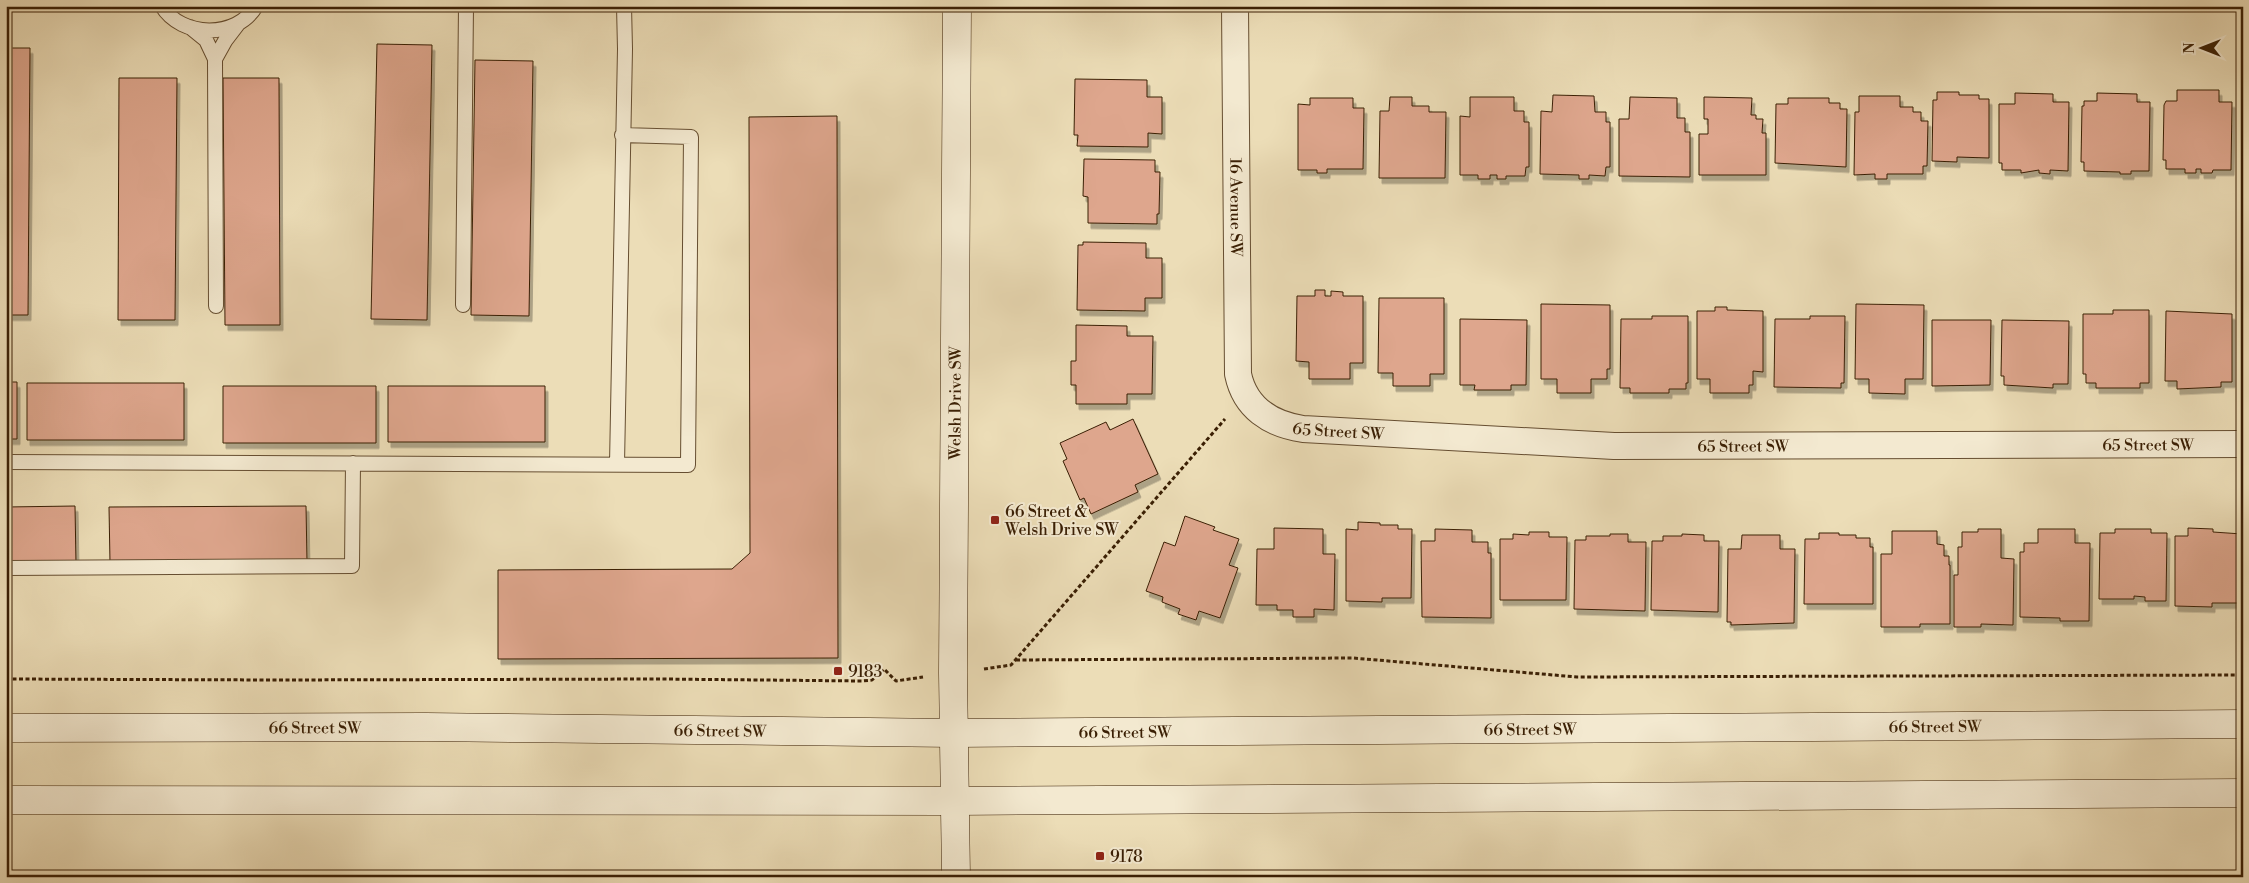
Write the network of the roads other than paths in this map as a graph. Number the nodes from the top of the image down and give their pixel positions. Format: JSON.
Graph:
{"nodes":[{"id":1,"x":162,"y":6,"type":"edge"},
{"id":2,"x":256,"y":6,"type":"edge"},
{"id":3,"x":466,"y":6,"type":"edge"},
{"id":4,"x":624,"y":6,"type":"edge"},
{"id":5,"x":957,"y":6,"type":"edge"},
{"id":6,"x":1235,"y":6,"type":"edge"},
{"id":7,"x":238,"y":23,"type":"junction"},
{"id":8,"x":190,"y":27,"type":"junction"},
{"id":9,"x":215,"y":58,"type":"junction"},
{"id":10,"x":622,"y":135,"type":"junction"},
{"id":11,"x":464,"y":305,"type":"dead end"},
{"id":12,"x":216,"y":306,"type":"dead end"},
{"id":13,"x":1248,"y":400,"type":"joint"},
{"id":14,"x":2243,"y":444,"type":"edge"},
{"id":15,"x":6,"y":462,"type":"edge"},
{"id":16,"x":353,"y":464,"type":"junction"},
{"id":17,"x":617,"y":464,"type":"junction"},
{"id":18,"x":6,"y":568,"type":"edge"},
{"id":19,"x":2243,"y":724,"type":"edge"},
{"id":20,"x":6,"y":728,"type":"edge"},
{"id":21,"x":953,"y":733,"type":"junction"},
{"id":22,"x":2243,"y":793,"type":"edge"},
{"id":23,"x":6,"y":800,"type":"edge"},
{"id":24,"x":954,"y":801,"type":"junction"},
{"id":25,"x":956,"y":877,"type":"edge"}],
"edges":[{"from":1,"to":8,"type":"lane"},
{"from":2,"to":7,"type":"lane"},
{"from":3,"to":11,"type":"lane"},
{"from":4,"to":10,"type":"lane"},
{"from":5,"to":21,"type":"main road","name":"Welsh Drive SW"},
{"from":6,"to":13,"type":"street","name":"16 Avenue SW"},
{"from":7,"to":8,"type":"lane"},
{"from":7,"to":9,"type":"lane"},
{"from":8,"to":9,"type":"lane"},
{"from":9,"to":12,"type":"lane"},
{"from":10,"to":17,"type":"lane"},
{"from":10,"to":17,"type":"lane"},
{"from":13,"to":14,"type":"street","name":"65 Street SW"},
{"from":15,"to":16,"type":"lane"},
{"from":16,"to":17,"type":"lane"},
{"from":16,"to":18,"type":"lane"},
{"from":19,"to":21,"type":"main road","name":"66 Street SW"},
{"from":20,"to":21,"type":"main road","name":"66 Street SW"},
{"from":21,"to":24,"type":"main road","name":"Welsh Drive SW"},
{"from":22,"to":24,"type":"main road"},
{"from":23,"to":24,"type":"main road"},
{"from":24,"to":25,"type":"main road","name":"Welsh Drive SW"}]}
